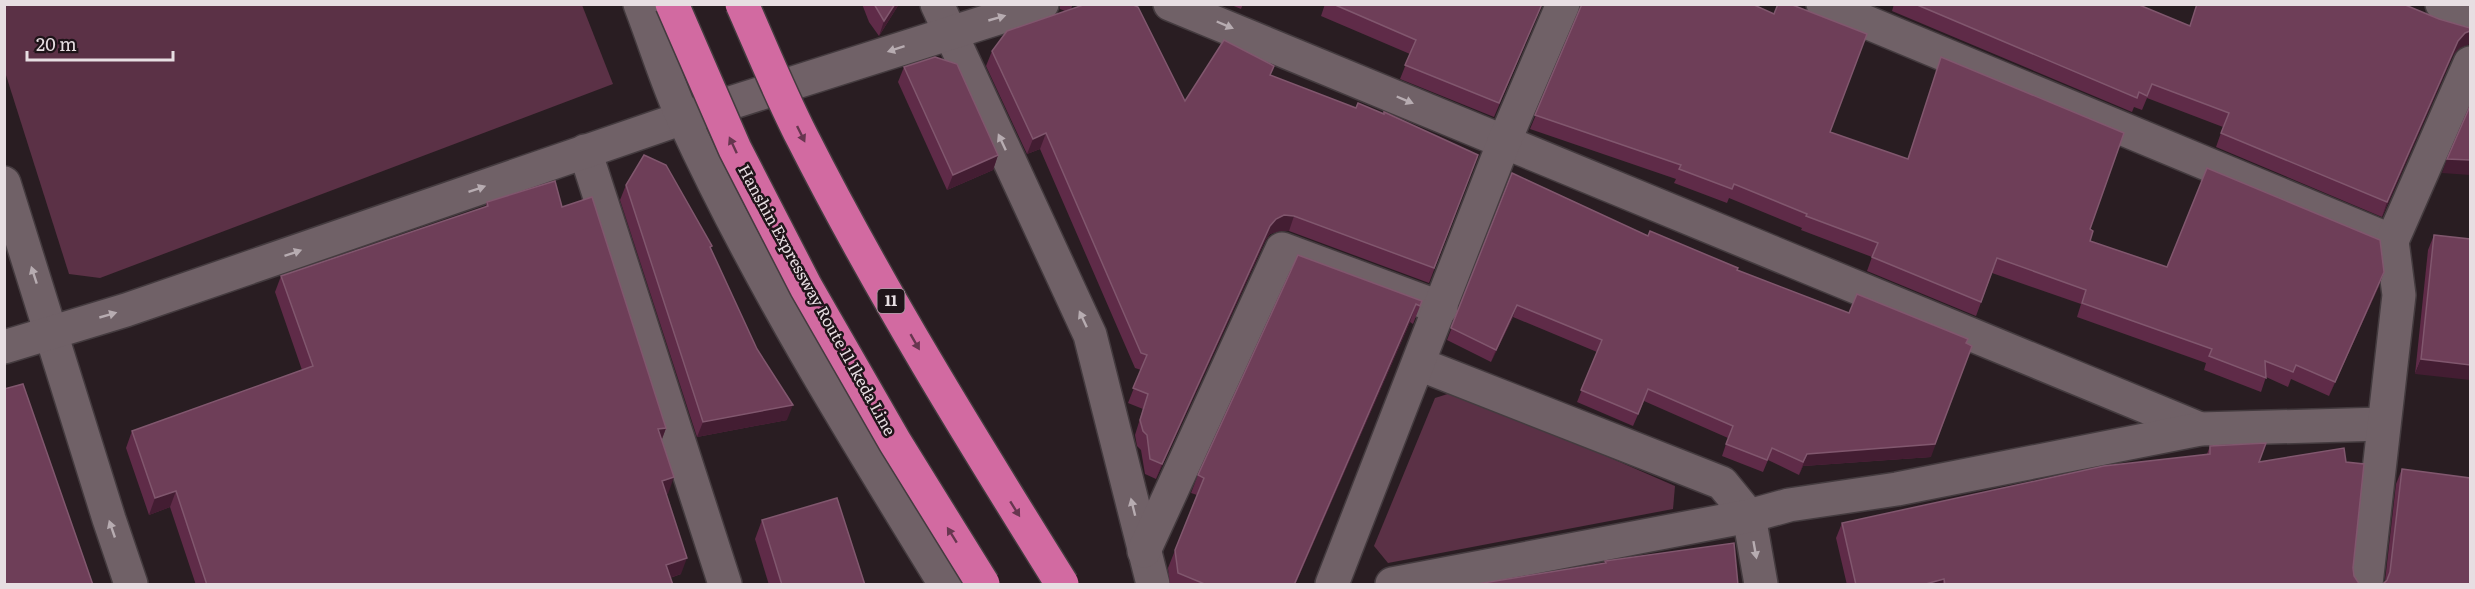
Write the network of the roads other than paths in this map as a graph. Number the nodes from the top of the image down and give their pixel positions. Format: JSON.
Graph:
{"nodes":[{"id":1,"x":640,"y":4,"type":"edge"},
{"id":2,"x":672,"y":4,"type":"edge"},
{"id":3,"x":742,"y":4,"type":"edge"},
{"id":4,"x":1042,"y":4,"type":"edge"},
{"id":5,"x":1170,"y":4,"type":"edge"},
{"id":6,"x":1563,"y":4,"type":"edge"},
{"id":7,"x":1822,"y":4,"type":"edge"},
{"id":8,"x":2442,"y":4,"type":"edge"},
{"id":9,"x":944,"y":18,"type":"edge"},
{"id":10,"x":2470,"y":21,"type":"edge"},
{"id":11,"x":2470,"y":63,"type":"edge"},
{"id":12,"x":683,"y":117,"type":"junction"},
{"id":13,"x":1504,"y":142,"type":"junction"},
{"id":14,"x":585,"y":151,"type":"junction"},
{"id":15,"x":4,"y":183,"type":"edge"},
{"id":16,"x":2392,"y":241,"type":"junction"},
{"id":17,"x":1441,"y":308,"type":"junction"},
{"id":18,"x":52,"y":331,"type":"junction"},
{"id":19,"x":4,"y":347,"type":"edge"},
{"id":20,"x":1419,"y":363,"type":"junction"},
{"id":21,"x":2384,"y":424,"type":"junction"},
{"id":22,"x":2200,"y":429,"type":"junction"},
{"id":23,"x":1749,"y":516,"type":"junction"},
{"id":24,"x":1144,"y":551,"type":"junction"},
{"id":25,"x":131,"y":585,"type":"edge"},
{"id":26,"x":725,"y":585,"type":"edge"},
{"id":27,"x":945,"y":585,"type":"edge"},
{"id":28,"x":983,"y":585,"type":"edge"},
{"id":29,"x":1062,"y":585,"type":"edge"},
{"id":30,"x":1153,"y":585,"type":"edge"},
{"id":31,"x":1332,"y":585,"type":"edge"},
{"id":32,"x":1392,"y":585,"type":"edge"},
{"id":33,"x":1761,"y":585,"type":"edge"},
{"id":34,"x":2366,"y":585,"type":"edge"}],
"edges":[{"from":1,"to":12,"type":"street"},
{"from":28,"to":2,"type":"highway","name":"Hanshin Expressway Route 11 Ikeda Line","one_way":true,"bridge":true},
{"from":3,"to":29,"type":"highway","number":"11","one_way":true,"bridge":true},
{"from":9,"to":4,"type":"street","one_way":true},
{"from":5,"to":13,"type":"street","one_way":true},
{"from":6,"to":13,"type":"street"},
{"from":7,"to":16,"type":"street"},
{"from":8,"to":10,"type":"street"},
{"from":9,"to":12,"type":"street","one_way":true},
{"from":24,"to":9,"type":"street","one_way":true},
{"from":11,"to":16,"type":"street"},
{"from":12,"to":14,"type":"street"},
{"from":12,"to":27,"type":"street"},
{"from":13,"to":17,"type":"street"},
{"from":13,"to":22,"type":"street"},
{"from":18,"to":14,"type":"street","one_way":true},
{"from":14,"to":26,"type":"street"},
{"from":18,"to":15,"type":"street","one_way":true},
{"from":16,"to":21,"type":"street"},
{"from":17,"to":20,"type":"street"},
{"from":17,"to":24,"type":"street"},
{"from":18,"to":19,"type":"street"},
{"from":25,"to":18,"type":"street","one_way":true},
{"from":20,"to":23,"type":"street"},
{"from":20,"to":31,"type":"street"},
{"from":21,"to":22,"type":"street"},
{"from":21,"to":34,"type":"street"},
{"from":22,"to":23,"type":"street"},
{"from":23,"to":32,"type":"street"},
{"from":23,"to":33,"type":"street","one_way":true},
{"from":24,"to":30,"type":"street"}]}
